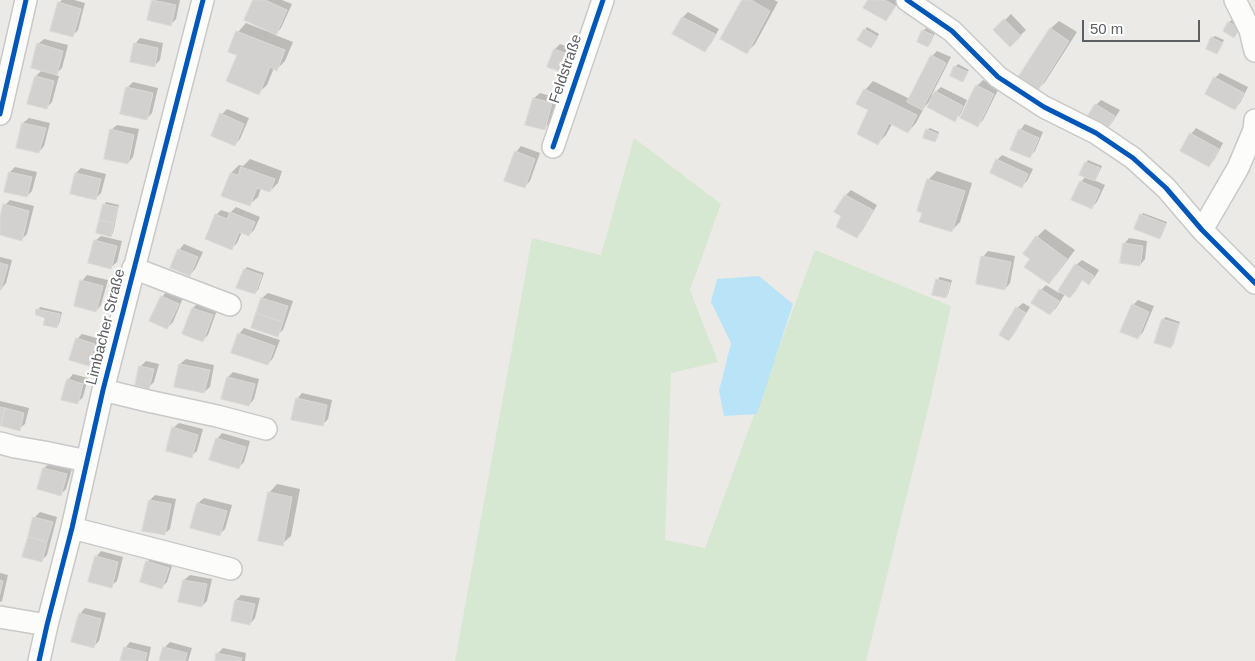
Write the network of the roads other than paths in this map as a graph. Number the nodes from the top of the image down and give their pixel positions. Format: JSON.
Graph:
{"nodes":[{"id":1,"x":26,"y":0,"type":"edge"},
{"id":2,"x":203,"y":0,"type":"edge"},
{"id":3,"x":602,"y":0,"type":"edge"},
{"id":4,"x":907,"y":0,"type":"edge"},
{"id":5,"x":1236,"y":0,"type":"edge"},
{"id":6,"x":1255,"y":51,"type":"edge"},
{"id":7,"x":0,"y":114,"type":"edge"},
{"id":8,"x":1255,"y":120,"type":"edge"},
{"id":9,"x":553,"y":147,"type":"dead end"},
{"id":10,"x":1202,"y":230,"type":"junction"},
{"id":11,"x":133,"y":268,"type":"junction"},
{"id":12,"x":1255,"y":283,"type":"edge"},
{"id":13,"x":230,"y":305,"type":"dead end"},
{"id":14,"x":103,"y":390,"type":"junction"},
{"id":15,"x":266,"y":429,"type":"dead end"},
{"id":16,"x":0,"y":443,"type":"edge"},
{"id":17,"x":86,"y":461,"type":"junction"},
{"id":18,"x":72,"y":528,"type":"junction"},
{"id":19,"x":231,"y":569,"type":"dead end"},
{"id":20,"x":0,"y":617,"type":"edge"},
{"id":21,"x":46,"y":626,"type":"junction"},
{"id":22,"x":39,"y":661,"type":"edge"}],
"edges":[{"from":1,"to":7,"type":"street"},
{"from":2,"to":11,"type":"street","name":"Limbacher Straße"},
{"from":3,"to":9,"type":"street","name":"Feldstraße"},
{"from":4,"to":10,"type":"street"},
{"from":5,"to":6,"type":"street"},
{"from":8,"to":10,"type":"street"},
{"from":10,"to":12,"type":"street"},
{"from":11,"to":13,"type":"street","name":"Limbacher Straße"},
{"from":11,"to":14,"type":"street","name":"Limbacher Straße"},
{"from":14,"to":15,"type":"street","name":"Limbacher Straße"},
{"from":14,"to":17,"type":"street","name":"Limbacher Straße"},
{"from":16,"to":17,"type":"street"},
{"from":17,"to":18,"type":"street","name":"Limbacher Straße"},
{"from":18,"to":19,"type":"street"},
{"from":18,"to":21,"type":"street","name":"Limbacher Straße"},
{"from":20,"to":21,"type":"street"},
{"from":21,"to":22,"type":"street","name":"Limbacher Straße"}]}
